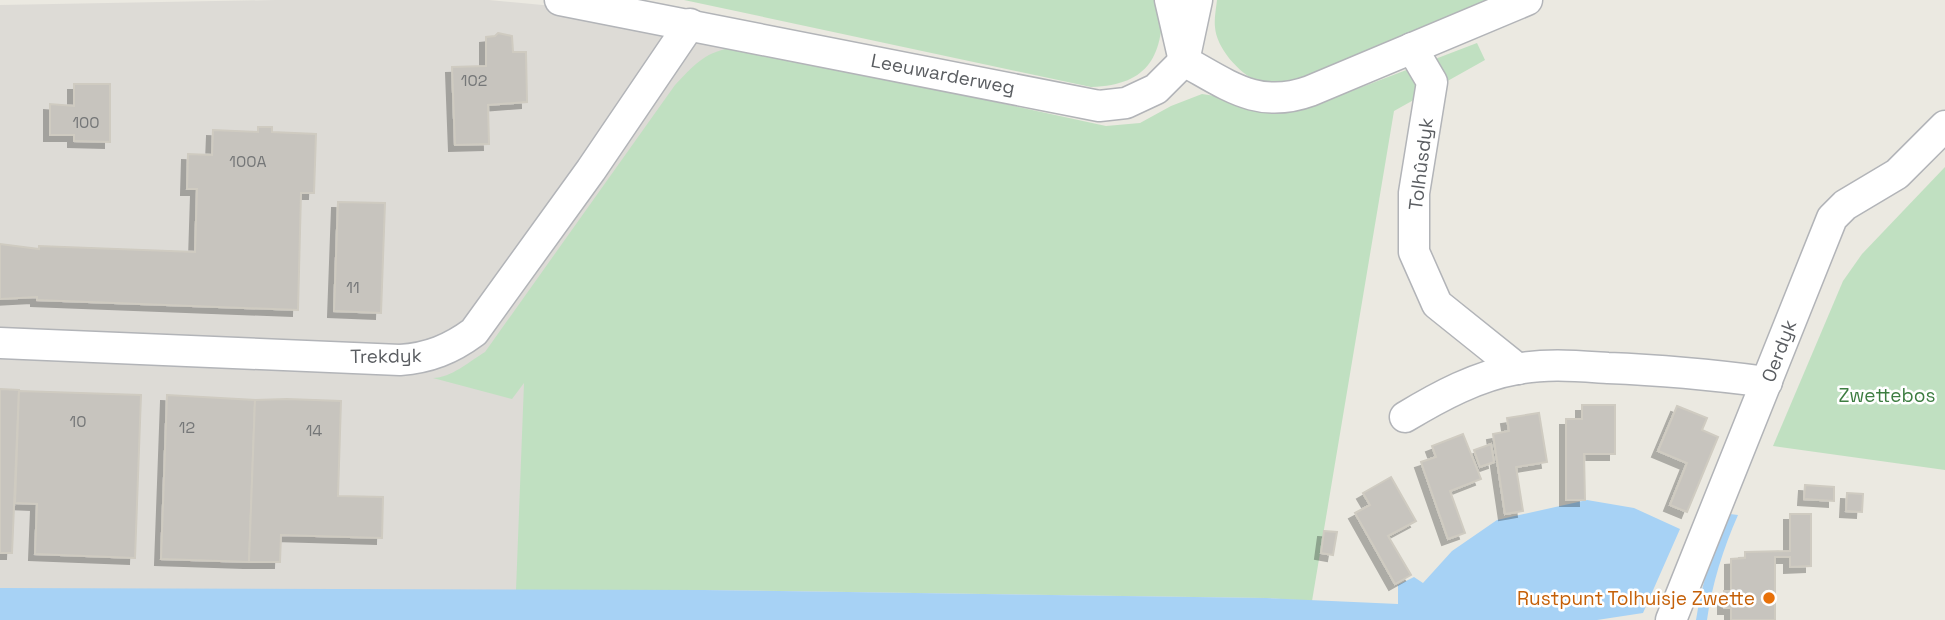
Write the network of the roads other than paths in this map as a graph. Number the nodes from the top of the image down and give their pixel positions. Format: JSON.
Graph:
{"nodes":[{"id":1,"x":560,"y":0,"type":"edge"},
{"id":2,"x":1170,"y":0,"type":"edge"},
{"id":3,"x":1197,"y":0,"type":"edge"},
{"id":4,"x":1527,"y":0,"type":"edge"},
{"id":5,"x":690,"y":24,"type":"junction"},
{"id":6,"x":1412,"y":48,"type":"junction"},
{"id":7,"x":1184,"y":61,"type":"junction"},
{"id":8,"x":1945,"y":126,"type":"edge"},
{"id":9,"x":0,"y":344,"type":"edge"},
{"id":10,"x":1518,"y":369,"type":"junction"},
{"id":11,"x":1767,"y":382,"type":"junction"},
{"id":12,"x":1405,"y":416,"type":"dead end"},
{"id":13,"x":1671,"y":620,"type":"edge"}],
"edges":[{"from":1,"to":5,"type":"street","name":"Leeuwarderweg"},
{"from":2,"to":7,"type":"street"},
{"from":3,"to":7,"type":"street"},
{"from":4,"to":6,"type":"street"},
{"from":5,"to":7,"type":"street","name":"Leeuwarderweg"},
{"from":5,"to":9,"type":"street","name":"Trekdyk"},
{"from":6,"to":7,"type":"street"},
{"from":6,"to":10,"type":"street","name":"Tolhûsdyk"},
{"from":8,"to":11,"type":"street","name":"Oerdyk"},
{"from":10,"to":11,"type":"street"},
{"from":10,"to":12,"type":"street"},
{"from":11,"to":13,"type":"street","name":"Oerdyk"}]}
